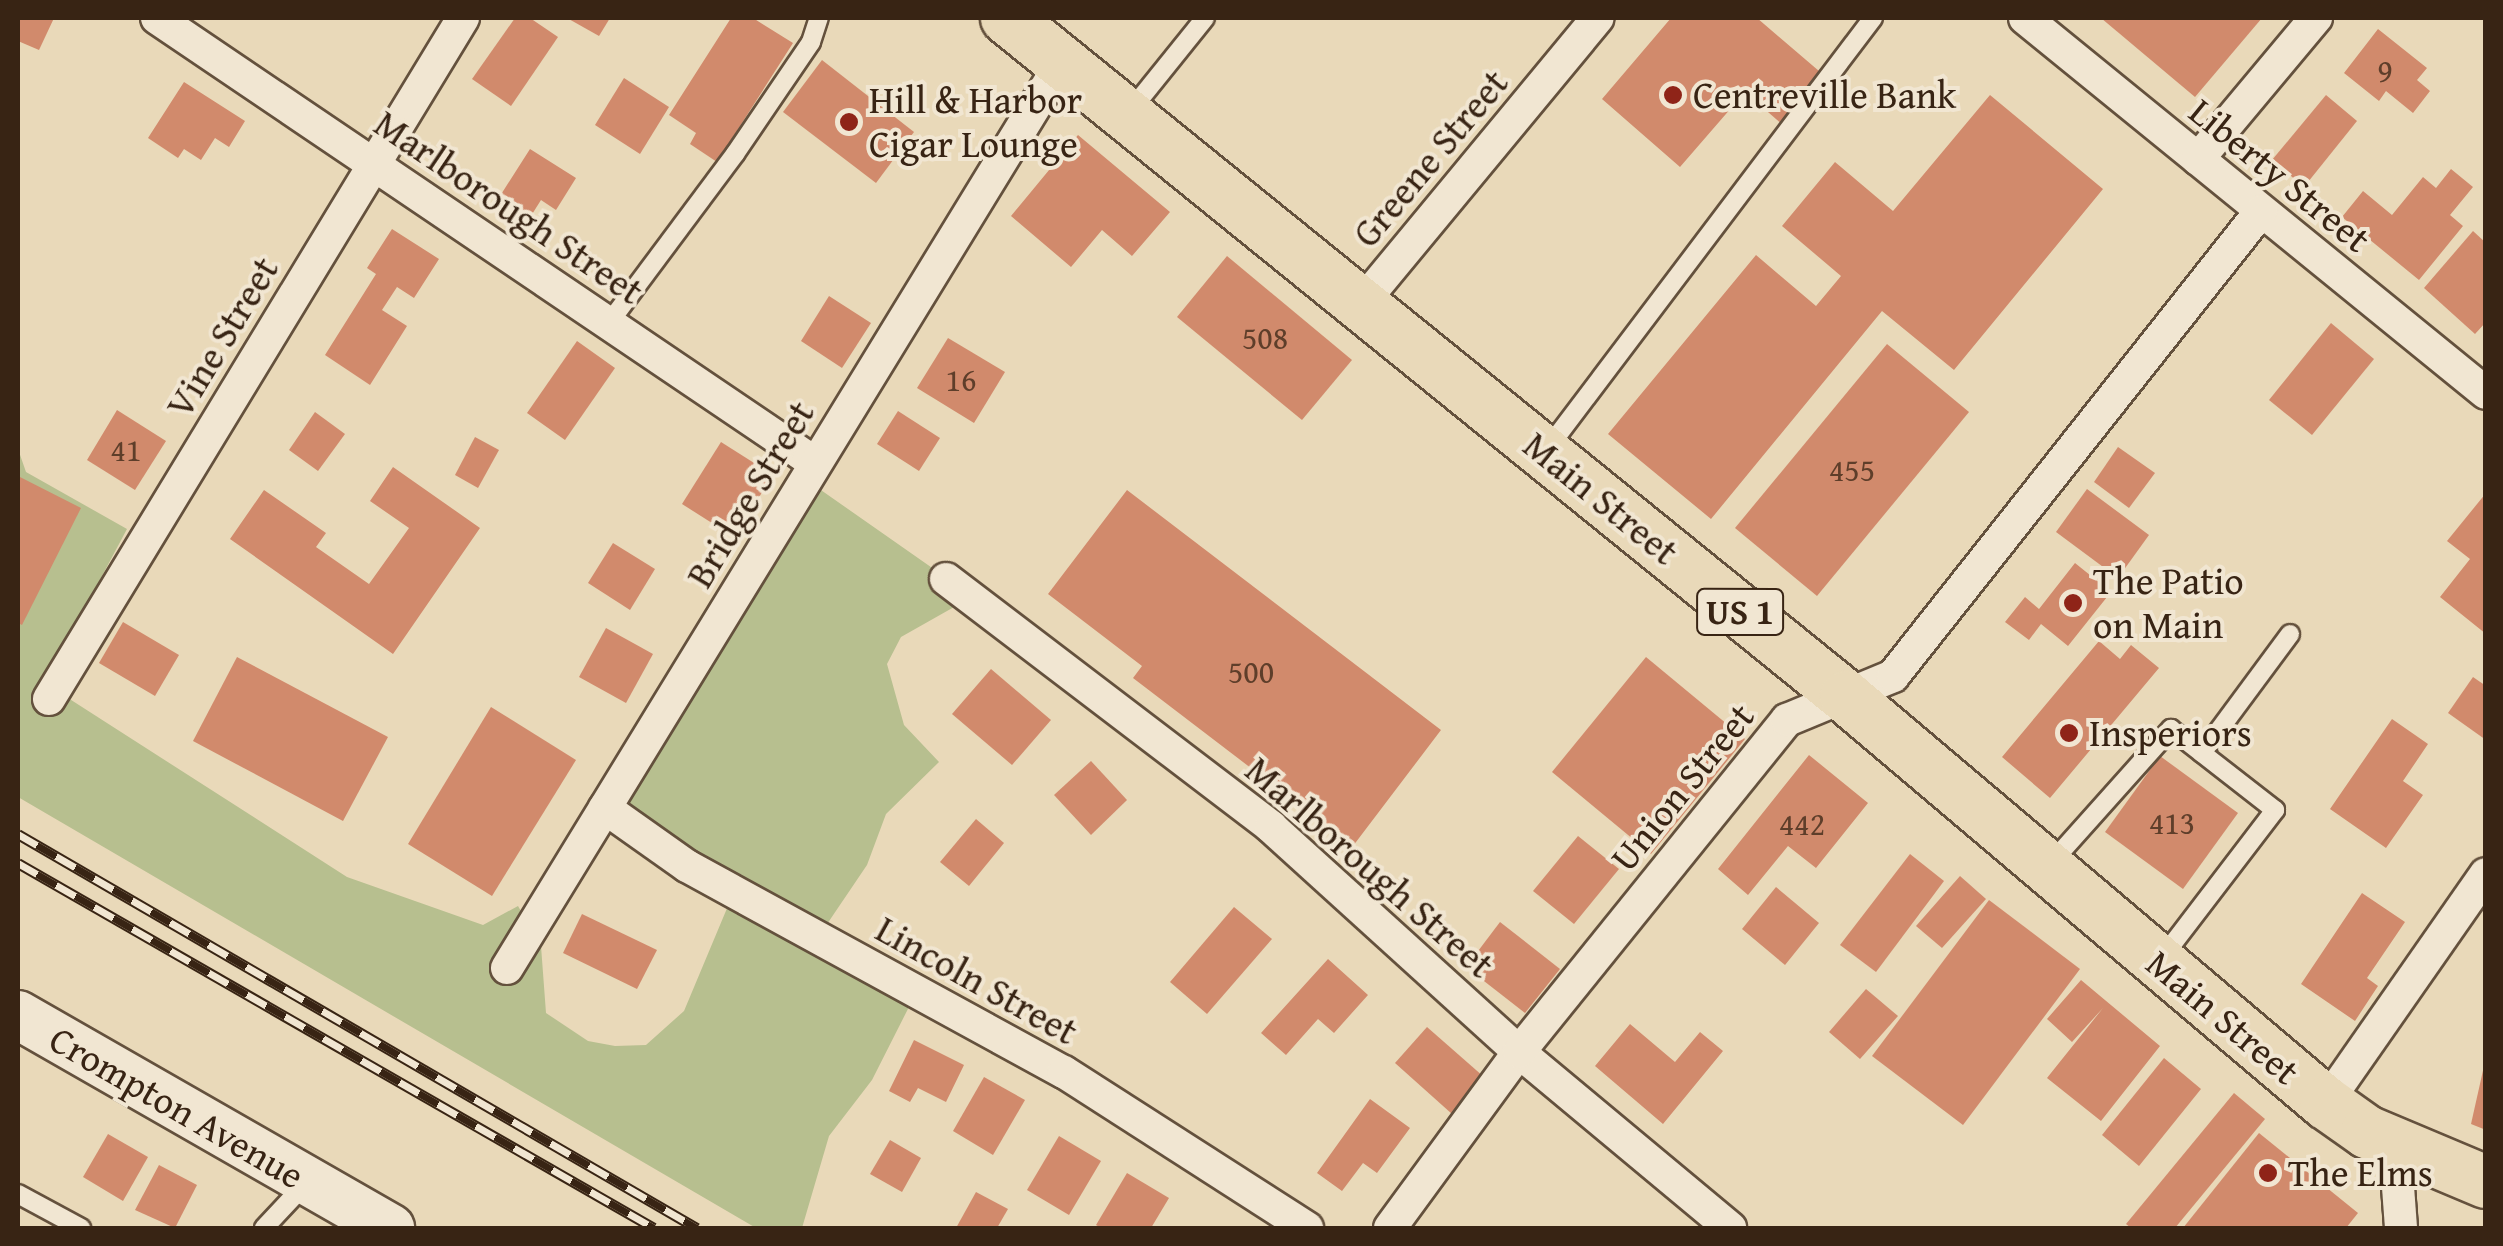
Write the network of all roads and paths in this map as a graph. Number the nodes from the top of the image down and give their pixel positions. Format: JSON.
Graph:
{"nodes":[{"id":1,"x":157,"y":18,"type":"edge"},
{"id":2,"x":463,"y":18,"type":"edge"},
{"id":3,"x":819,"y":18,"type":"edge"},
{"id":4,"x":1007,"y":18,"type":"edge"},
{"id":5,"x":1205,"y":18,"type":"edge"},
{"id":6,"x":1598,"y":18,"type":"edge"},
{"id":7,"x":1873,"y":18,"type":"edge"},
{"id":8,"x":2025,"y":18,"type":"edge"},
{"id":9,"x":2316,"y":18,"type":"edge"},
{"id":10,"x":1062,"y":62,"type":"junction"},
{"id":11,"x":1127,"y":114,"type":"junction"},
{"id":12,"x":2198,"y":159,"type":"junction"},
{"id":13,"x":374,"y":164,"type":"junction"},
{"id":14,"x":2261,"y":211,"type":"junction"},
{"id":15,"x":1361,"y":304,"type":"junction"},
{"id":16,"x":609,"y":323,"type":"junction"},
{"id":17,"x":2486,"y":393,"type":"edge"},
{"id":18,"x":1544,"y":453,"type":"junction"},
{"id":19,"x":816,"y":463,"type":"junction"},
{"id":20,"x":946,"y":579,"type":"dead end"},
{"id":21,"x":2290,"y":634,"type":"dead end"},
{"id":22,"x":1846,"y":697,"type":"junction"},
{"id":23,"x":49,"y":699,"type":"dead end"},
{"id":24,"x":2202,"y":753,"type":"junction"},
{"id":25,"x":605,"y":808,"type":"junction"},
{"id":26,"x":2046,"y":868,"type":"junction"},
{"id":27,"x":2486,"y":874,"type":"edge"},
{"id":28,"x":2158,"y":964,"type":"junction"},
{"id":29,"x":507,"y":968,"type":"dead end"},
{"id":30,"x":18,"y":1015,"type":"edge"},
{"id":31,"x":1519,"y":1052,"type":"junction"},
{"id":32,"x":2326,"y":1102,"type":"junction"},
{"id":33,"x":2395,"y":1146,"type":"junction"},
{"id":34,"x":308,"y":1182,"type":"junction"},
{"id":35,"x":2486,"y":1182,"type":"edge"},
{"id":36,"x":18,"y":1194,"type":"edge"},
{"id":37,"x":81,"y":1228,"type":"edge"},
{"id":38,"x":264,"y":1228,"type":"edge"},
{"id":39,"x":390,"y":1228,"type":"edge"},
{"id":40,"x":1307,"y":1228,"type":"edge"},
{"id":41,"x":1390,"y":1228,"type":"edge"},
{"id":42,"x":1730,"y":1228,"type":"edge"},
{"id":43,"x":2401,"y":1228,"type":"edge"}],
"edges":[{"from":1,"to":13,"type":"street","name":"Marlborough Street"},
{"from":2,"to":13,"type":"street","name":"Vine Street"},
{"from":3,"to":16,"type":"lane"},
{"from":4,"to":10,"type":"main road","name":"Main Street","number":"US 1"},
{"from":5,"to":11,"type":"lane"},
{"from":6,"to":15,"type":"street","name":"Greene Street"},
{"from":7,"to":18,"type":"lane"},
{"from":8,"to":12,"type":"street","name":"Liberty Street"},
{"from":9,"to":12,"type":"street"},
{"from":10,"to":11,"type":"main road","name":"Main Street","number":"US 1"},
{"from":10,"to":19,"type":"street","name":"Bridge Street"},
{"from":11,"to":15,"type":"main road","name":"Main Street","number":"US 1"},
{"from":12,"to":14,"type":"street","name":"Liberty Street"},
{"from":13,"to":16,"type":"street","name":"Marlborough Street"},
{"from":13,"to":23,"type":"street","name":"Vine Street"},
{"from":14,"to":17,"type":"street","name":"Liberty Street"},
{"from":14,"to":22,"type":"street","name":"Union Street"},
{"from":15,"to":18,"type":"main road","name":"Main Street","number":"US 1"},
{"from":16,"to":19,"type":"street","name":"Marlborough Street"},
{"from":18,"to":22,"type":"main road","name":"Main Street","number":"US 1"},
{"from":19,"to":25,"type":"street","name":"Bridge Street"},
{"from":20,"to":31,"type":"street","name":"Marlborough Street"},
{"from":21,"to":24,"type":"lane"},
{"from":22,"to":26,"type":"main road","name":"Main Street","number":"US 1"},
{"from":22,"to":31,"type":"street","name":"Union Street"},
{"from":24,"to":26,"type":"lane"},
{"from":24,"to":28,"type":"lane"},
{"from":25,"to":29,"type":"street","name":"Bridge Street"},
{"from":25,"to":40,"type":"street","name":"Lincoln Street"},
{"from":26,"to":28,"type":"main road","name":"Main Street","number":"US 1"},
{"from":27,"to":32,"type":"street"},
{"from":28,"to":32,"type":"main road","name":"Main Street","number":"US 1"},
{"from":30,"to":34,"type":"street","name":"Crompton Avenue"},
{"from":31,"to":41,"type":"street","name":"Union Street"},
{"from":31,"to":42,"type":"street","name":"Marlborough Street"},
{"from":32,"to":33,"type":"main road","name":"Main Street","number":"US 1"},
{"from":33,"to":35,"type":"main road","name":"Main Street","number":"US 1"},
{"from":33,"to":43,"type":"street"},
{"from":34,"to":38,"type":"lane"},
{"from":34,"to":39,"type":"street","name":"Crompton Avenue"},
{"from":36,"to":37,"type":"lane"}]}
